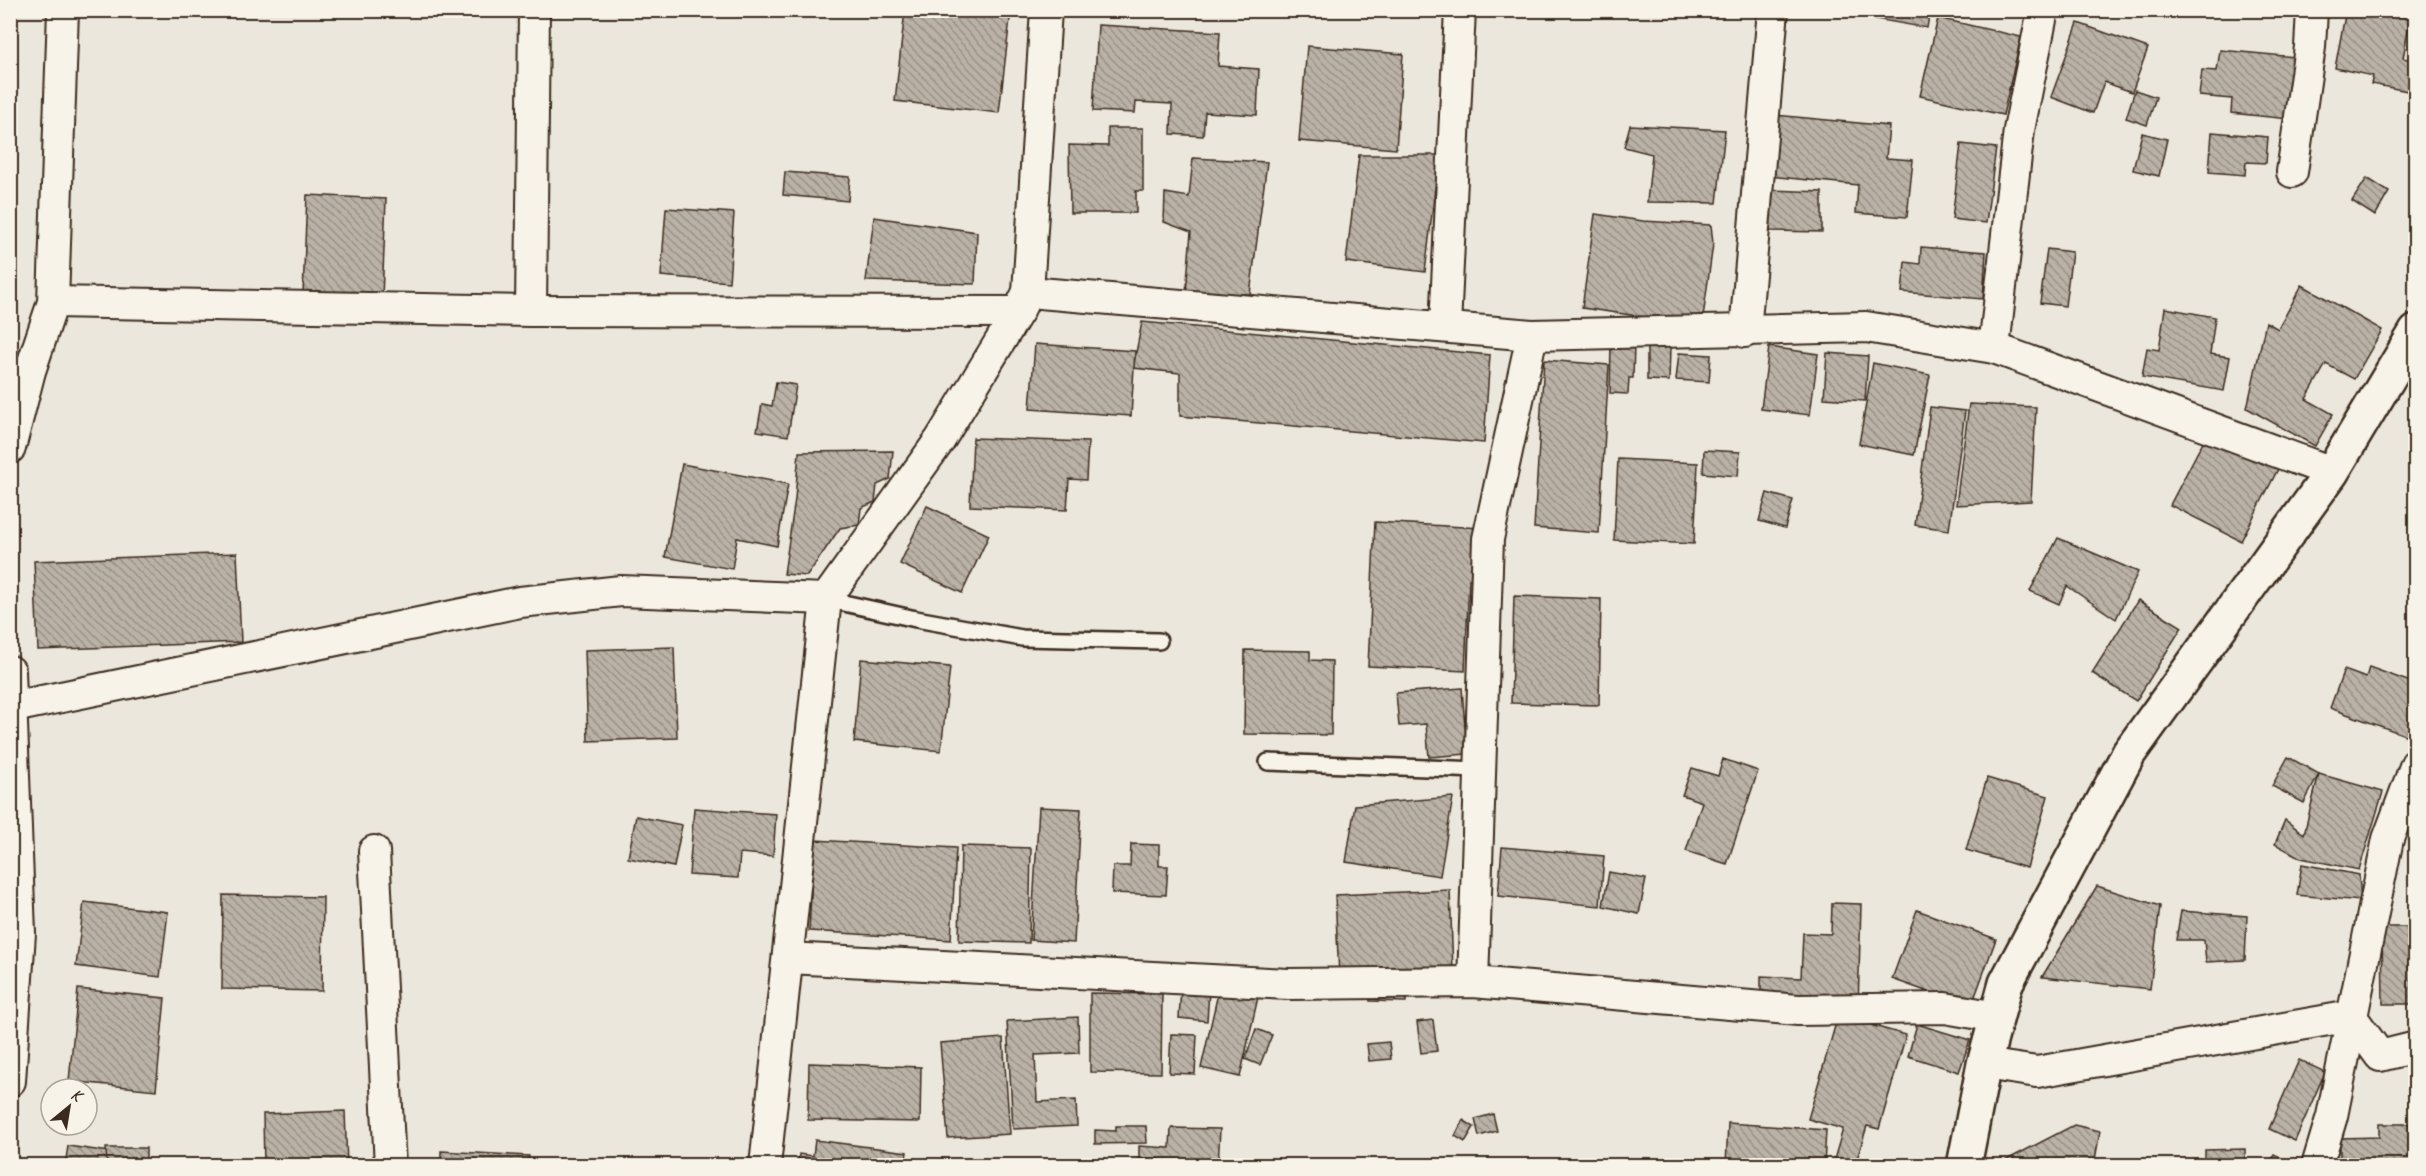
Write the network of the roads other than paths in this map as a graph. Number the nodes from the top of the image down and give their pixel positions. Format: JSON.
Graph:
{"nodes":[{"id":1,"x":63,"y":10,"type":"edge"},
{"id":2,"x":534,"y":10,"type":"edge"},
{"id":3,"x":1046,"y":10,"type":"edge"},
{"id":4,"x":1460,"y":10,"type":"edge"},
{"id":5,"x":1773,"y":10,"type":"edge"},
{"id":6,"x":2043,"y":10,"type":"edge"},
{"id":7,"x":2312,"y":10,"type":"edge"},
{"id":8,"x":2292,"y":172,"type":"dead end"},
{"id":9,"x":52,"y":302,"type":"junction"},
{"id":10,"x":1023,"y":302,"type":"junction"},
{"id":11,"x":531,"y":311,"type":"junction"},
{"id":12,"x":1445,"y":327,"type":"junction"},
{"id":13,"x":1746,"y":332,"type":"junction"},
{"id":14,"x":2415,"y":332,"type":"edge"},
{"id":15,"x":1532,"y":335,"type":"junction"},
{"id":16,"x":1994,"y":348,"type":"junction"},
{"id":17,"x":10,"y":448,"type":"edge"},
{"id":18,"x":2332,"y":472,"type":"junction"},
{"id":19,"x":826,"y":599,"type":"junction"},
{"id":20,"x":1159,"y":640,"type":"dead end"},
{"id":21,"x":10,"y":670,"type":"edge"},
{"id":22,"x":13,"y":707,"type":"junction"},
{"id":23,"x":1268,"y":762,"type":"dead end"},
{"id":24,"x":2415,"y":764,"type":"edge"},
{"id":25,"x":1480,"y":770,"type":"junction"},
{"id":26,"x":374,"y":851,"type":"dead end"},
{"id":27,"x":788,"y":958,"type":"junction"},
{"id":28,"x":1473,"y":982,"type":"junction"},
{"id":29,"x":2351,"y":1016,"type":"junction"},
{"id":30,"x":1997,"y":1017,"type":"junction"},
{"id":31,"x":2415,"y":1047,"type":"edge"},
{"id":32,"x":1984,"y":1064,"type":"junction"},
{"id":33,"x":10,"y":1081,"type":"edge"},
{"id":34,"x":390,"y":1166,"type":"edge"},
{"id":35,"x":765,"y":1166,"type":"edge"},
{"id":36,"x":1964,"y":1166,"type":"edge"},
{"id":37,"x":2317,"y":1166,"type":"edge"}],
"edges":[{"from":1,"to":9,"type":"street"},
{"from":2,"to":11,"type":"street"},
{"from":3,"to":10,"type":"street"},
{"from":4,"to":12,"type":"street"},
{"from":5,"to":13,"type":"street"},
{"from":6,"to":16,"type":"street"},
{"from":7,"to":8,"type":"street"},
{"from":9,"to":11,"type":"street"},
{"from":9,"to":17,"type":"street"},
{"from":10,"to":11,"type":"street"},
{"from":10,"to":12,"type":"street"},
{"from":10,"to":19,"type":"street"},
{"from":12,"to":15,"type":"street"},
{"from":13,"to":15,"type":"street"},
{"from":13,"to":16,"type":"street"},
{"from":14,"to":18,"type":"street"},
{"from":15,"to":25,"type":"street"},
{"from":16,"to":18,"type":"street"},
{"from":18,"to":30,"type":"street"},
{"from":19,"to":20,"type":"lane"},
{"from":19,"to":22,"type":"street"},
{"from":19,"to":27,"type":"street"},
{"from":21,"to":22,"type":"street"},
{"from":22,"to":33,"type":"street"},
{"from":23,"to":25,"type":"lane"},
{"from":24,"to":29,"type":"street"},
{"from":25,"to":28,"type":"street"},
{"from":26,"to":34,"type":"street"},
{"from":27,"to":28,"type":"street"},
{"from":27,"to":35,"type":"street"},
{"from":28,"to":30,"type":"street"},
{"from":29,"to":31,"type":"street"},
{"from":29,"to":32,"type":"street"},
{"from":29,"to":37,"type":"street"},
{"from":30,"to":32,"type":"street"},
{"from":32,"to":36,"type":"street"}]}
